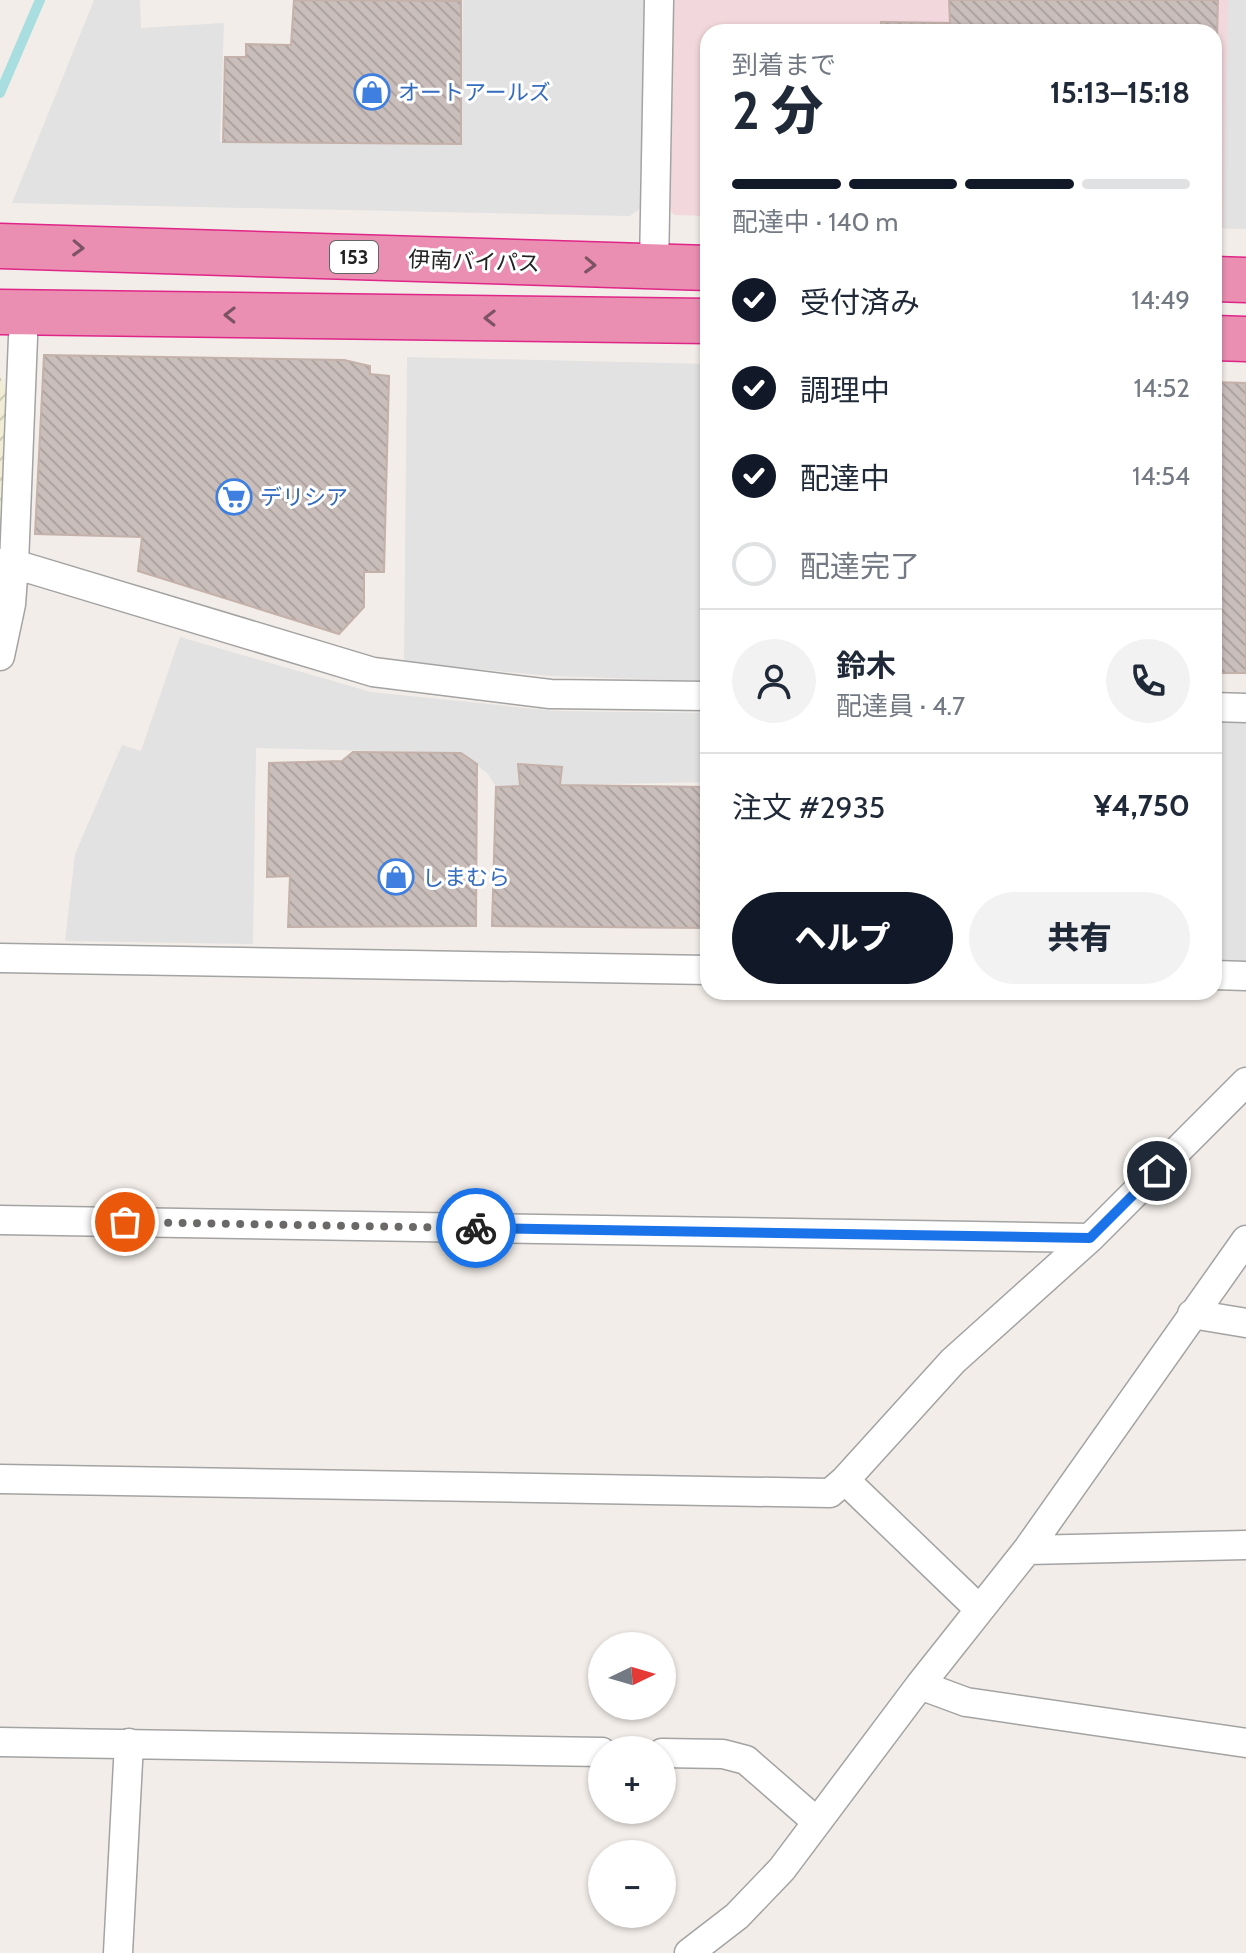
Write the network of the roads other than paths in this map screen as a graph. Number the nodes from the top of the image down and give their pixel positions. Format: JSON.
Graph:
{"nodes":[{"id":1,"x":659,"y":0,"type":"edge"},
{"id":2,"x":0,"y":246,"type":"edge"},
{"id":3,"x":654,"y":267,"type":"junction"},
{"id":4,"x":700,"y":268,"type":"edge"},
{"id":5,"x":1222,"y":279,"type":"edge"},
{"id":6,"x":1246,"y":280,"type":"edge"},
{"id":7,"x":12,"y":312,"type":"edge"},
{"id":8,"x":700,"y":321,"type":"edge"},
{"id":9,"x":1222,"y":338,"type":"edge"},
{"id":10,"x":1246,"y":339,"type":"edge"},
{"id":11,"x":7,"y":564,"type":"edge"},
{"id":12,"x":0,"y":656,"type":"edge"},
{"id":13,"x":700,"y":696,"type":"edge"},
{"id":14,"x":1222,"y":707,"type":"edge"},
{"id":15,"x":1246,"y":708,"type":"edge"},
{"id":16,"x":0,"y":958,"type":"edge"},
{"id":17,"x":700,"y":970,"type":"edge"},
{"id":18,"x":1222,"y":975,"type":"edge"},
{"id":19,"x":1246,"y":976,"type":"edge"},
{"id":20,"x":1246,"y":1082,"type":"edge"},
{"id":21,"x":0,"y":1220,"type":"edge"},
{"id":22,"x":1090,"y":1238,"type":"junction"},
{"id":23,"x":1246,"y":1240,"type":"edge"},
{"id":24,"x":1192,"y":1314,"type":"junction"},
{"id":25,"x":1246,"y":1323,"type":"edge"},
{"id":26,"x":0,"y":1479,"type":"edge"},
{"id":27,"x":845,"y":1480,"type":"junction"},
{"id":28,"x":1246,"y":1545,"type":"edge"},
{"id":29,"x":1027,"y":1550,"type":"junction"},
{"id":30,"x":979,"y":1609,"type":"junction"},
{"id":31,"x":920,"y":1685,"type":"junction"},
{"id":32,"x":0,"y":1742,"type":"edge"},
{"id":33,"x":129,"y":1743,"type":"junction"},
{"id":34,"x":1246,"y":1743,"type":"edge"},
{"id":35,"x":588,"y":1752,"type":"edge"},
{"id":36,"x":676,"y":1753,"type":"edge"},
{"id":37,"x":817,"y":1822,"type":"junction"},
{"id":38,"x":118,"y":1953,"type":"edge"},
{"id":39,"x":689,"y":1953,"type":"edge"}],
"edges":[{"from":1,"to":3,"type":"street"},
{"from":2,"to":3,"type":"highway","name":"伊南バイパス","number":"153","one_way":true},
{"from":3,"to":4,"type":"highway","name":"伊南バイパス","number":"153"},
{"from":5,"to":6,"type":"highway"},
{"from":8,"to":7,"type":"highway","one_way":true},
{"from":7,"to":11,"type":"street"},
{"from":9,"to":10,"type":"highway"},
{"from":11,"to":12,"type":"street"},
{"from":11,"to":13,"type":"street"},
{"from":14,"to":15,"type":"street"},
{"from":16,"to":17,"type":"street"},
{"from":18,"to":19,"type":"street"},
{"from":20,"to":22,"type":"street"},
{"from":21,"to":22,"type":"street"},
{"from":22,"to":27,"type":"street"},
{"from":23,"to":24,"type":"street"},
{"from":24,"to":25,"type":"street"},
{"from":24,"to":29,"type":"street"},
{"from":26,"to":27,"type":"street"},
{"from":27,"to":30,"type":"street"},
{"from":28,"to":29,"type":"street"},
{"from":29,"to":30,"type":"street"},
{"from":30,"to":31,"type":"street"},
{"from":31,"to":34,"type":"street"},
{"from":31,"to":37,"type":"street"},
{"from":32,"to":33,"type":"street"},
{"from":33,"to":35,"type":"street"},
{"from":33,"to":38,"type":"street"},
{"from":36,"to":37,"type":"street"},
{"from":37,"to":39,"type":"street"}]}
